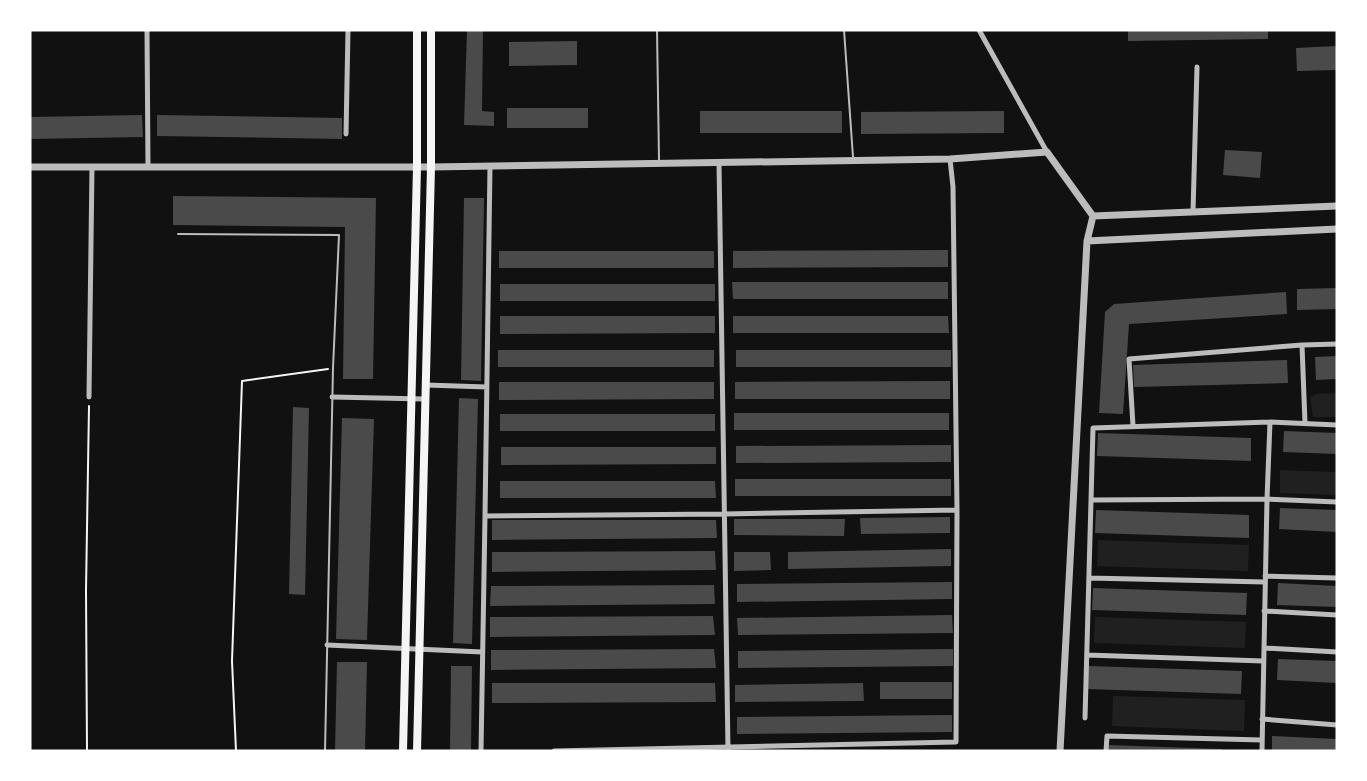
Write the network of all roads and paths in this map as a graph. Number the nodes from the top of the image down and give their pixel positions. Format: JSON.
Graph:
{"nodes":[{"id":1,"x":147,"y":30,"type":"edge"},
{"id":2,"x":348,"y":30,"type":"edge"},
{"id":3,"x":417,"y":30,"type":"edge"},
{"id":4,"x":431,"y":30,"type":"edge"},
{"id":5,"x":657,"y":30,"type":"edge"},
{"id":6,"x":844,"y":30,"type":"edge"},
{"id":7,"x":979,"y":30,"type":"edge"},
{"id":8,"x":1197,"y":66,"type":"dead end"},
{"id":9,"x":346,"y":134,"type":"dead end"},
{"id":10,"x":1047,"y":153,"type":"junction"},
{"id":11,"x":950,"y":159,"type":"junction"},
{"id":12,"x":854,"y":160,"type":"junction"},
{"id":13,"x":719,"y":162,"type":"junction"},
{"id":14,"x":659,"y":163,"type":"junction"},
{"id":15,"x":490,"y":166,"type":"junction"},
{"id":16,"x":30,"y":167,"type":"edge"},
{"id":17,"x":92,"y":167,"type":"junction"},
{"id":18,"x":148,"y":167,"type":"junction"},
{"id":19,"x":417,"y":167,"type":"junction"},
{"id":20,"x":431,"y":167,"type":"junction"},
{"id":21,"x":1337,"y":206,"type":"edge"},
{"id":22,"x":1193,"y":212,"type":"junction"},
{"id":23,"x":1093,"y":216,"type":"junction"},
{"id":24,"x":1337,"y":229,"type":"edge"},
{"id":25,"x":178,"y":234,"type":"dead end"},
{"id":26,"x":1087,"y":241,"type":"junction"},
{"id":27,"x":1337,"y":344,"type":"edge"},
{"id":28,"x":1302,"y":345,"type":"junction"},
{"id":29,"x":333,"y":368,"type":"junction"},
{"id":30,"x":426,"y":385,"type":"junction"},
{"id":31,"x":487,"y":387,"type":"junction"},
{"id":32,"x":89,"y":397,"type":"joint"},
{"id":33,"x":332,"y":397,"type":"junction"},
{"id":34,"x":411,"y":399,"type":"junction"},
{"id":35,"x":425,"y":399,"type":"junction"},
{"id":36,"x":1270,"y":422,"type":"junction"},
{"id":37,"x":1305,"y":423,"type":"junction"},
{"id":38,"x":1337,"y":425,"type":"edge"},
{"id":39,"x":1133,"y":426,"type":"junction"},
{"id":40,"x":1267,"y":499,"type":"junction"},
{"id":41,"x":1091,"y":500,"type":"junction"},
{"id":42,"x":1337,"y":502,"type":"edge"},
{"id":43,"x":957,"y":510,"type":"junction"},
{"id":44,"x":724,"y":514,"type":"junction"},
{"id":45,"x":485,"y":516,"type":"junction"},
{"id":46,"x":1089,"y":578,"type":"junction"},
{"id":47,"x":1337,"y":578,"type":"edge"},
{"id":48,"x":1265,"y":579,"type":"junction"},
{"id":49,"x":1264,"y":611,"type":"junction"},
{"id":50,"x":1337,"y":615,"type":"edge"},
{"id":51,"x":327,"y":645,"type":"junction"},
{"id":52,"x":405,"y":648,"type":"junction"},
{"id":53,"x":1264,"y":648,"type":"junction"},
{"id":54,"x":419,"y":649,"type":"junction"},
{"id":55,"x":482,"y":652,"type":"junction"},
{"id":56,"x":1337,"y":652,"type":"edge"},
{"id":57,"x":1087,"y":656,"type":"junction"},
{"id":58,"x":1263,"y":661,"type":"junction"},
{"id":59,"x":1085,"y":718,"type":"dead end"},
{"id":60,"x":1262,"y":719,"type":"junction"},
{"id":61,"x":1337,"y":725,"type":"edge"},
{"id":62,"x":1262,"y":740,"type":"junction"},
{"id":63,"x":728,"y":750,"type":"edge"},
{"id":64,"x":87,"y":751,"type":"edge"},
{"id":65,"x":236,"y":751,"type":"edge"},
{"id":66,"x":325,"y":751,"type":"edge"},
{"id":67,"x":403,"y":751,"type":"edge"},
{"id":68,"x":417,"y":751,"type":"edge"},
{"id":69,"x":481,"y":751,"type":"edge"},
{"id":70,"x":554,"y":751,"type":"edge"},
{"id":71,"x":1060,"y":751,"type":"edge"},
{"id":72,"x":1107,"y":751,"type":"edge"},
{"id":73,"x":1262,"y":751,"type":"edge"}],
"edges":[{"from":1,"to":18,"type":"street"},
{"from":2,"to":9,"type":"street"},
{"from":3,"to":19,"type":"main road"},
{"from":4,"to":20,"type":"main road"},
{"from":5,"to":14,"type":"lane"},
{"from":6,"to":12,"type":"lane"},
{"from":7,"to":10,"type":"street"},
{"from":8,"to":22,"type":"street"},
{"from":10,"to":11,"type":"street"},
{"from":10,"to":23,"type":"street"},
{"from":11,"to":12,"type":"street"},
{"from":11,"to":43,"type":"street"},
{"from":12,"to":13,"type":"street"},
{"from":13,"to":14,"type":"street"},
{"from":13,"to":44,"type":"street"},
{"from":14,"to":15,"type":"street"},
{"from":15,"to":20,"type":"street"},
{"from":15,"to":31,"type":"street"},
{"from":16,"to":17,"type":"street"},
{"from":17,"to":18,"type":"street"},
{"from":17,"to":32,"type":"street"},
{"from":18,"to":19,"type":"street"},
{"from":19,"to":20,"type":"street"},
{"from":19,"to":34,"type":"main road"},
{"from":20,"to":30,"type":"main road"},
{"from":21,"to":22,"type":"street"},
{"from":22,"to":23,"type":"street"},
{"from":23,"to":26,"type":"street"},
{"from":24,"to":26,"type":"street"},
{"from":25,"to":29,"type":"lane"},
{"from":26,"to":71,"type":"street"},
{"from":27,"to":28,"type":"street"},
{"from":28,"to":37,"type":"street"},
{"from":28,"to":39,"type":"street"},
{"from":29,"to":33,"type":"lane"},
{"from":29,"to":65,"type":"path"},
{"from":30,"to":31,"type":"street"},
{"from":30,"to":35,"type":"main road"},
{"from":31,"to":45,"type":"street"},
{"from":32,"to":64,"type":"path"},
{"from":33,"to":34,"type":"street"},
{"from":33,"to":51,"type":"lane"},
{"from":34,"to":35,"type":"street"},
{"from":34,"to":52,"type":"main road"},
{"from":35,"to":54,"type":"main road"},
{"from":36,"to":37,"type":"street"},
{"from":36,"to":39,"type":"street"},
{"from":36,"to":40,"type":"street"},
{"from":37,"to":38,"type":"street"},
{"from":39,"to":41,"type":"street"},
{"from":40,"to":41,"type":"street"},
{"from":40,"to":42,"type":"street"},
{"from":40,"to":48,"type":"street"},
{"from":41,"to":46,"type":"street"},
{"from":43,"to":44,"type":"street"},
{"from":43,"to":63,"type":"street"},
{"from":44,"to":45,"type":"street"},
{"from":44,"to":63,"type":"street"},
{"from":45,"to":55,"type":"street"},
{"from":46,"to":48,"type":"street"},
{"from":46,"to":57,"type":"street"},
{"from":47,"to":48,"type":"street"},
{"from":48,"to":49,"type":"street"},
{"from":49,"to":50,"type":"street"},
{"from":49,"to":53,"type":"street"},
{"from":51,"to":52,"type":"street"},
{"from":51,"to":66,"type":"lane"},
{"from":52,"to":54,"type":"street"},
{"from":52,"to":67,"type":"main road"},
{"from":53,"to":56,"type":"street"},
{"from":53,"to":58,"type":"street"},
{"from":54,"to":55,"type":"street"},
{"from":54,"to":68,"type":"main road"},
{"from":55,"to":69,"type":"street"},
{"from":57,"to":58,"type":"street"},
{"from":57,"to":59,"type":"street"},
{"from":58,"to":60,"type":"street"},
{"from":60,"to":61,"type":"street"},
{"from":60,"to":62,"type":"street"},
{"from":62,"to":72,"type":"street"},
{"from":62,"to":73,"type":"street"},
{"from":63,"to":70,"type":"street"}]}
